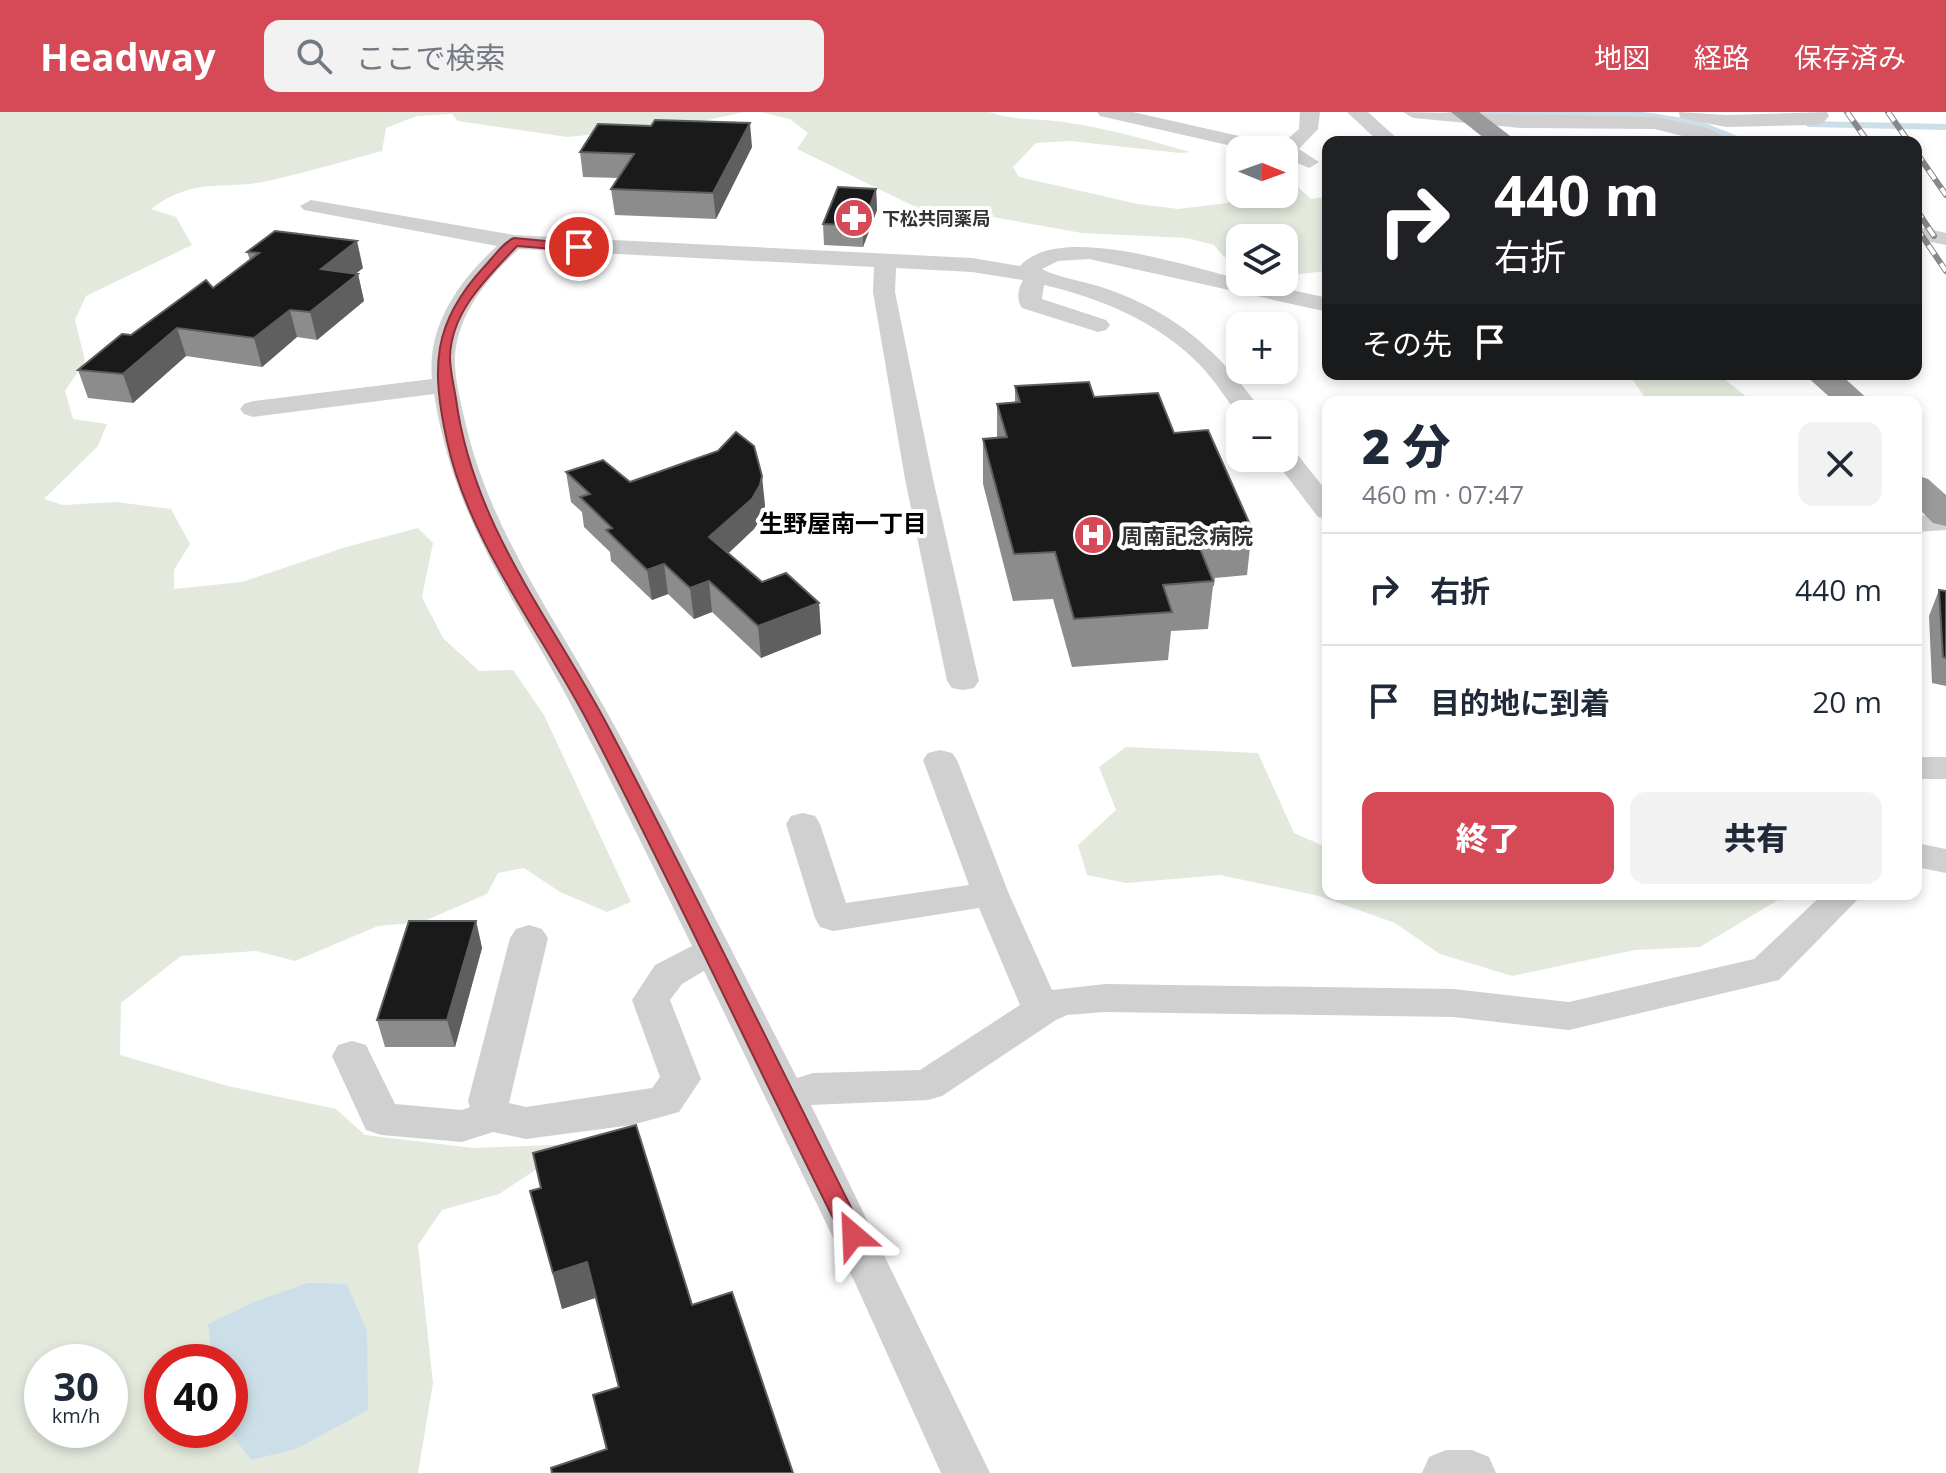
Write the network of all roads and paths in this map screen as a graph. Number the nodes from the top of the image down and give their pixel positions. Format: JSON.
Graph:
{"nodes":[{"id":1,"x":1107,"y":112,"type":"edge"},
{"id":2,"x":1310,"y":112,"type":"edge"},
{"id":3,"x":1357,"y":112,"type":"edge"},
{"id":4,"x":1413,"y":112,"type":"edge"},
{"id":5,"x":1679,"y":112,"type":"edge"},
{"id":6,"x":1817,"y":112,"type":"edge"},
{"id":7,"x":1545,"y":118,"type":"edge"},
{"id":8,"x":1462,"y":122,"type":"edge"},
{"id":9,"x":1384,"y":136,"type":"edge"},
{"id":10,"x":1492,"y":136,"type":"edge"},
{"id":11,"x":1581,"y":136,"type":"edge"},
{"id":12,"x":1707,"y":136,"type":"edge"},
{"id":13,"x":1226,"y":139,"type":"edge"},
{"id":14,"x":1309,"y":162,"type":"dead end"},
{"id":15,"x":311,"y":206,"type":"dead end"},
{"id":16,"x":1922,"y":234,"type":"edge"},
{"id":17,"x":1942,"y":239,"type":"dead end"},
{"id":18,"x":514,"y":242,"type":"junction"},
{"id":19,"x":885,"y":260,"type":"junction"},
{"id":20,"x":1032,"y":274,"type":"junction"},
{"id":21,"x":1322,"y":304,"type":"edge"},
{"id":22,"x":1098,"y":325,"type":"dead end"},
{"id":23,"x":1798,"y":380,"type":"edge"},
{"id":24,"x":1828,"y":380,"type":"edge"},
{"id":25,"x":446,"y":385,"type":"junction"},
{"id":26,"x":1816,"y":396,"type":"edge"},
{"id":27,"x":1848,"y":396,"type":"edge"},
{"id":28,"x":1240,"y":400,"type":"edge"},
{"id":29,"x":253,"y":409,"type":"dead end"},
{"id":30,"x":1922,"y":456,"type":"edge"},
{"id":31,"x":1297,"y":472,"type":"edge"},
{"id":32,"x":1946,"y":477,"type":"edge"},
{"id":33,"x":1922,"y":492,"type":"edge"},
{"id":34,"x":1322,"y":503,"type":"edge"},
{"id":35,"x":1946,"y":515,"type":"edge"},
{"id":36,"x":1946,"y":522,"type":"edge"},
{"id":37,"x":1922,"y":524,"type":"edge"},
{"id":38,"x":963,"y":681,"type":"dead end"},
{"id":39,"x":940,"y":760,"type":"dead end"},
{"id":40,"x":1922,"y":768,"type":"edge"},
{"id":41,"x":1946,"y":768,"type":"edge"},
{"id":42,"x":803,"y":824,"type":"dead end"},
{"id":43,"x":1922,"y":856,"type":"edge"},
{"id":44,"x":1946,"y":861,"type":"edge"},
{"id":45,"x":991,"y":894,"type":"junction"},
{"id":46,"x":1839,"y":900,"type":"edge"},
{"id":47,"x":529,"y":938,"type":"dead end"},
{"id":48,"x":713,"y":953,"type":"junction"},
{"id":49,"x":1042,"y":1010,"type":"junction"},
{"id":50,"x":352,"y":1056,"type":"dead end"},
{"id":51,"x":786,"y":1097,"type":"junction"},
{"id":52,"x":493,"y":1116,"type":"junction"},
{"id":53,"x":966,"y":1473,"type":"edge"},
{"id":54,"x":1446,"y":1473,"type":"edge"},
{"id":55,"x":1472,"y":1473,"type":"edge"}],
"edges":[{"from":1,"to":13,"type":"street"},
{"from":2,"to":14,"type":"street"},
{"from":3,"to":9,"type":"street"},
{"from":4,"to":7,"type":"street"},
{"from":5,"to":6,"type":"street"},
{"from":7,"to":11,"type":"street"},
{"from":7,"to":12,"type":"street"},
{"from":8,"to":10,"type":"highway"},
{"from":15,"to":18,"type":"street"},
{"from":16,"to":17,"type":"street"},
{"from":18,"to":19,"type":"street"},
{"from":18,"to":25,"type":"street"},
{"from":19,"to":20,"type":"street"},
{"from":19,"to":38,"type":"street"},
{"from":20,"to":21,"type":"street"},
{"from":20,"to":22,"type":"street"},
{"from":20,"to":28,"type":"street"},
{"from":23,"to":26,"type":"highway"},
{"from":24,"to":27,"type":"highway"},
{"from":25,"to":29,"type":"street"},
{"from":25,"to":48,"type":"street"},
{"from":30,"to":32,"type":"highway"},
{"from":31,"to":34,"type":"street"},
{"from":33,"to":35,"type":"highway"},
{"from":36,"to":37,"type":"street"},
{"from":39,"to":45,"type":"street"},
{"from":40,"to":41,"type":"street"},
{"from":42,"to":45,"type":"street"},
{"from":43,"to":44,"type":"street"},
{"from":45,"to":49,"type":"street"},
{"from":46,"to":49,"type":"street"},
{"from":47,"to":52,"type":"street"},
{"from":48,"to":51,"type":"street"},
{"from":48,"to":52,"type":"street"},
{"from":49,"to":51,"type":"street"},
{"from":50,"to":52,"type":"street"},
{"from":51,"to":53,"type":"street"},
{"from":54,"to":55,"type":"street"}]}
